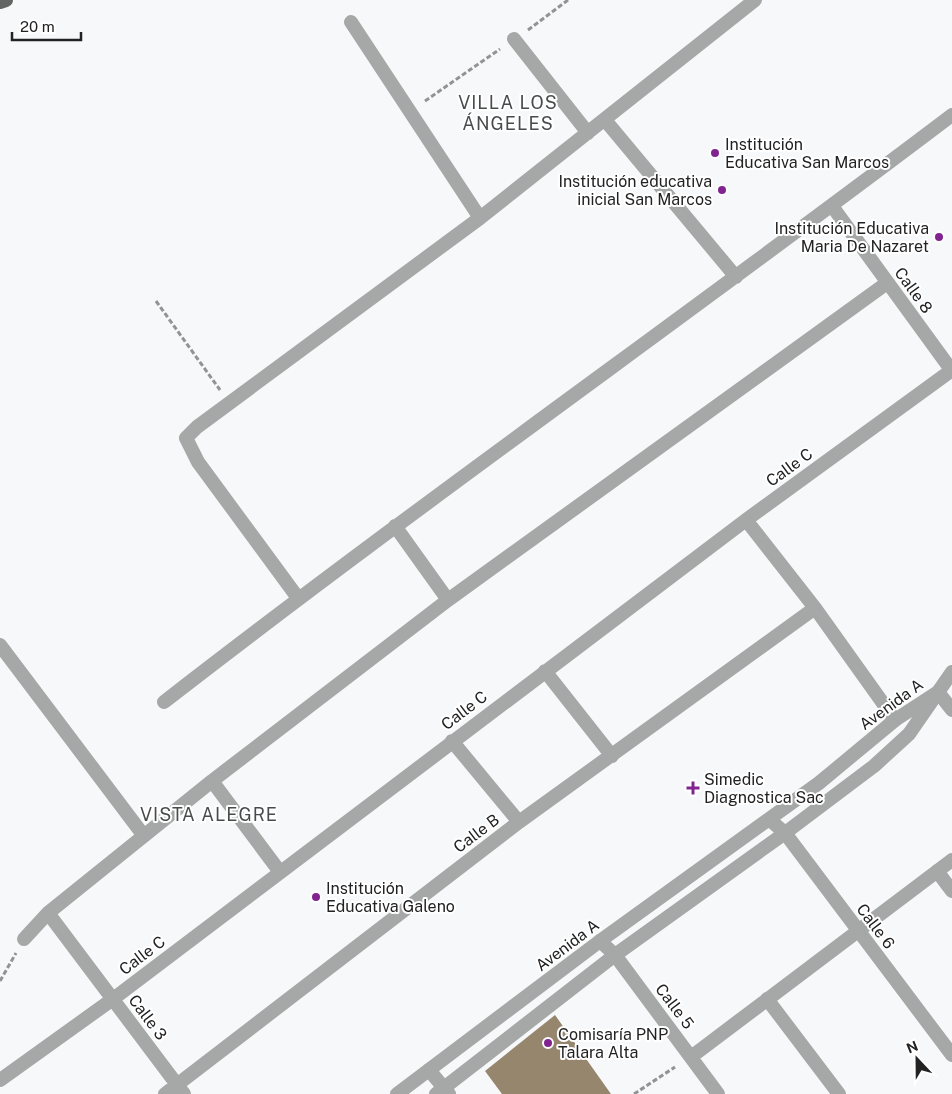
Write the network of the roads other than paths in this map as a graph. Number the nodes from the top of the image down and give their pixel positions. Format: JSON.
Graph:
{"nodes":[{"id":1,"x":6,"y":0,"type":"edge"},
{"id":2,"x":755,"y":0,"type":"edge"},
{"id":3,"x":0,"y":2,"type":"edge"},
{"id":4,"x":351,"y":22,"type":"dead end"},
{"id":5,"x":514,"y":39,"type":"road end"},
{"id":6,"x":952,"y":115,"type":"edge"},
{"id":7,"x":605,"y":120,"type":"junction"},
{"id":8,"x":588,"y":133,"type":"junction"},
{"id":9,"x":832,"y":206,"type":"junction"},
{"id":10,"x":480,"y":218,"type":"junction"},
{"id":11,"x":736,"y":277,"type":"junction"},
{"id":12,"x":887,"y":283,"type":"junction"},
{"id":13,"x":952,"y":371,"type":"edge"},
{"id":14,"x":746,"y":520,"type":"junction"},
{"id":15,"x":395,"y":526,"type":"junction"},
{"id":16,"x":298,"y":598,"type":"junction"},
{"id":17,"x":448,"y":600,"type":"junction"},
{"id":18,"x":816,"y":608,"type":"junction"},
{"id":19,"x":0,"y":645,"type":"edge"},
{"id":20,"x":545,"y":671,"type":"junction"},
{"id":21,"x":952,"y":672,"type":"edge"},
{"id":22,"x":938,"y":692,"type":"junction"},
{"id":23,"x":164,"y":702,"type":"dead end"},
{"id":24,"x":952,"y":710,"type":"edge"},
{"id":25,"x":895,"y":720,"type":"junction"},
{"id":26,"x":452,"y":741,"type":"junction"},
{"id":27,"x":612,"y":756,"type":"junction"},
{"id":28,"x":212,"y":781,"type":"junction"},
{"id":29,"x":770,"y":820,"type":"junction"},
{"id":30,"x":519,"y":822,"type":"junction"},
{"id":31,"x":785,"y":833,"type":"junction"},
{"id":32,"x":144,"y":836,"type":"junction"},
{"id":33,"x":952,"y":860,"type":"edge"},
{"id":34,"x":937,"y":871,"type":"junction"},
{"id":35,"x":280,"y":872,"type":"junction"},
{"id":36,"x":952,"y":891,"type":"edge"},
{"id":37,"x":48,"y":913,"type":"junction"},
{"id":38,"x":858,"y":930,"type":"junction"},
{"id":39,"x":24,"y":939,"type":"road end"},
{"id":40,"x":600,"y":941,"type":"junction"},
{"id":41,"x":615,"y":955,"type":"junction"},
{"id":42,"x":113,"y":999,"type":"junction"},
{"id":43,"x":767,"y":999,"type":"junction"},
{"id":44,"x":952,"y":1055,"type":"edge"},
{"id":45,"x":691,"y":1057,"type":"junction"},
{"id":46,"x":429,"y":1070,"type":"junction"},
{"id":47,"x":0,"y":1080,"type":"edge"},
{"id":48,"x":181,"y":1089,"type":"edge"},
{"id":49,"x":443,"y":1092,"type":"edge"},
{"id":50,"x":164,"y":1094,"type":"edge"},
{"id":51,"x":397,"y":1094,"type":"edge"},
{"id":52,"x":718,"y":1094,"type":"edge"},
{"id":53,"x":839,"y":1094,"type":"edge"}],
"edges":[{"from":1,"to":3,"type":"main road"},
{"from":2,"to":7,"type":"street"},
{"from":4,"to":10,"type":"street"},
{"from":5,"to":8,"type":"street"},
{"from":6,"to":9,"type":"street"},
{"from":7,"to":8,"type":"street"},
{"from":7,"to":11,"type":"street"},
{"from":8,"to":10,"type":"street"},
{"from":9,"to":11,"type":"street"},
{"from":9,"to":12,"type":"street","name":"Calle 8"},
{"from":10,"to":16,"type":"street"},
{"from":11,"to":15,"type":"street"},
{"from":12,"to":13,"type":"street","name":"Calle 8"},
{"from":12,"to":17,"type":"street"},
{"from":13,"to":14,"type":"street","name":"Calle C"},
{"from":14,"to":18,"type":"street"},
{"from":14,"to":20,"type":"street","name":"Calle C"},
{"from":15,"to":16,"type":"street"},
{"from":15,"to":17,"type":"street"},
{"from":16,"to":23,"type":"street"},
{"from":17,"to":28,"type":"street"},
{"from":18,"to":25,"type":"street"},
{"from":18,"to":27,"type":"street","name":"Calle B"},
{"from":19,"to":32,"type":"street"},
{"from":20,"to":26,"type":"street","name":"Calle C"},
{"from":20,"to":27,"type":"street"},
{"from":21,"to":22,"type":"street"},
{"from":22,"to":24,"type":"street"},
{"from":22,"to":25,"type":"street","name":"Avenida A"},
{"from":22,"to":31,"type":"street","name":"Avenida A"},
{"from":25,"to":29,"type":"street","name":"Avenida A"},
{"from":26,"to":30,"type":"street"},
{"from":26,"to":35,"type":"street","name":"Calle C"},
{"from":27,"to":30,"type":"street","name":"Calle B"},
{"from":28,"to":32,"type":"street"},
{"from":28,"to":35,"type":"street"},
{"from":29,"to":31,"type":"street","name":"Calle 6"},
{"from":29,"to":40,"type":"street","name":"Avenida A"},
{"from":30,"to":48,"type":"street","name":"Calle B"},
{"from":31,"to":38,"type":"street","name":"Calle 6"},
{"from":31,"to":41,"type":"street","name":"Avenida A"},
{"from":32,"to":37,"type":"street"},
{"from":33,"to":34,"type":"street"},
{"from":34,"to":36,"type":"street"},
{"from":34,"to":38,"type":"street"},
{"from":35,"to":42,"type":"street","name":"Calle C"},
{"from":37,"to":39,"type":"street"},
{"from":37,"to":42,"type":"street","name":"Calle 3"},
{"from":38,"to":43,"type":"street"},
{"from":38,"to":44,"type":"street","name":"Calle 6"},
{"from":40,"to":41,"type":"street","name":"Calle 5"},
{"from":40,"to":46,"type":"street","name":"Avenida A"},
{"from":41,"to":45,"type":"street","name":"Calle 5"},
{"from":41,"to":49,"type":"street","name":"Avenida A"},
{"from":42,"to":47,"type":"street","name":"Calle C"},
{"from":42,"to":48,"type":"street","name":"Calle 3"},
{"from":43,"to":45,"type":"street"},
{"from":43,"to":53,"type":"street"},
{"from":45,"to":52,"type":"street","name":"Calle 5"},
{"from":46,"to":49,"type":"street"},
{"from":46,"to":51,"type":"street","name":"Avenida A"},
{"from":48,"to":50,"type":"street","name":"Calle B"}]}
